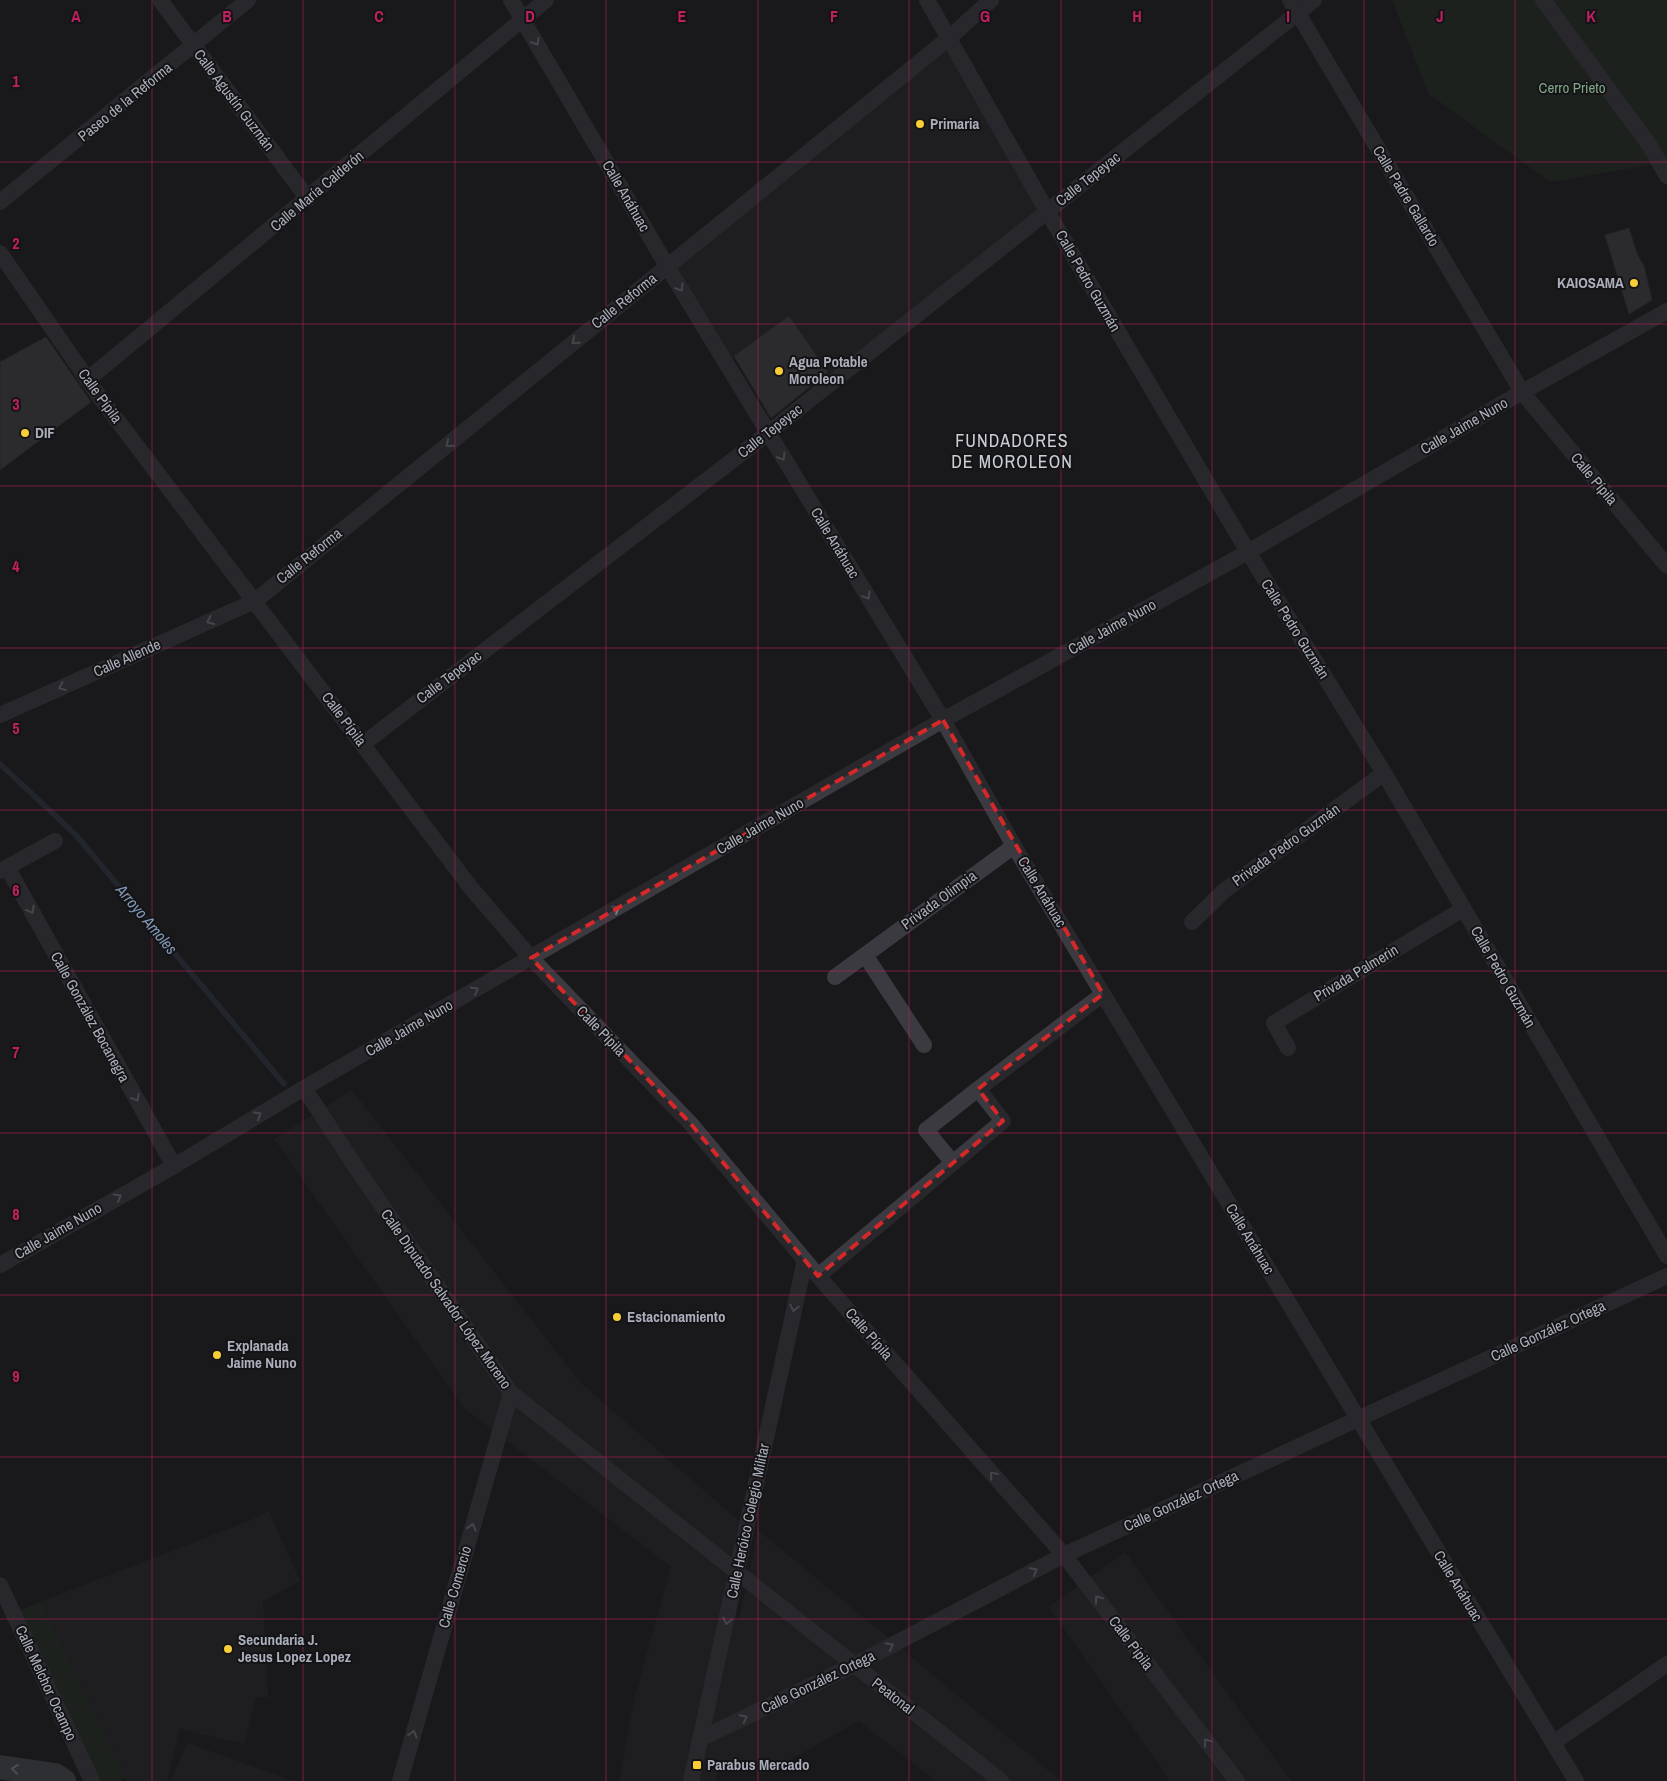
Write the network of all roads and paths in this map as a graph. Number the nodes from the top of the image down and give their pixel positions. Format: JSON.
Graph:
{"nodes":[{"id":1,"x":160,"y":0,"type":"edge"},
{"id":2,"x":248,"y":0,"type":"edge"},
{"id":3,"x":511,"y":0,"type":"edge"},
{"id":4,"x":546,"y":0,"type":"edge"},
{"id":5,"x":927,"y":0,"type":"edge"},
{"id":6,"x":991,"y":0,"type":"edge"},
{"id":7,"x":1314,"y":0,"type":"edge"},
{"id":8,"x":1543,"y":0,"type":"edge"},
{"id":9,"x":1294,"y":6,"type":"edge"},
{"id":10,"x":523,"y":20,"type":"junction"},
{"id":11,"x":948,"y":38,"type":"junction"},
{"id":12,"x":194,"y":46,"type":"junction"},
{"id":13,"x":1667,"y":176,"type":"edge"},
{"id":14,"x":308,"y":199,"type":"junction"},
{"id":15,"x":0,"y":202,"type":"edge"},
{"id":16,"x":1047,"y":211,"type":"junction"},
{"id":17,"x":0,"y":253,"type":"edge"},
{"id":18,"x":667,"y":266,"type":"junction"},
{"id":19,"x":1667,"y":311,"type":"edge"},
{"id":20,"x":87,"y":380,"type":"junction"},
{"id":21,"x":1522,"y":392,"type":"junction"},
{"id":22,"x":768,"y":433,"type":"junction"},
{"id":23,"x":1248,"y":552,"type":"junction"},
{"id":24,"x":1667,"y":566,"type":"edge"},
{"id":25,"x":255,"y":601,"type":"junction"},
{"id":26,"x":0,"y":715,"type":"edge"},
{"id":27,"x":943,"y":720,"type":"junction"},
{"id":28,"x":363,"y":744,"type":"junction"},
{"id":29,"x":1384,"y":773,"type":"junction"},
{"id":30,"x":55,"y":841,"type":"dead end"},
{"id":31,"x":1014,"y":846,"type":"junction"},
{"id":32,"x":4,"y":869,"type":"edge"},
{"id":33,"x":1463,"y":909,"type":"junction"},
{"id":34,"x":1192,"y":922,"type":"dead end"},
{"id":35,"x":865,"y":955,"type":"junction"},
{"id":36,"x":531,"y":958,"type":"junction"},
{"id":37,"x":835,"y":977,"type":"dead end"},
{"id":38,"x":1103,"y":994,"type":"junction"},
{"id":39,"x":924,"y":1045,"type":"dead end"},
{"id":40,"x":1288,"y":1048,"type":"dead end"},
{"id":41,"x":304,"y":1088,"type":"junction"},
{"id":42,"x":978,"y":1089,"type":"junction"},
{"id":43,"x":953,"y":1163,"type":"junction"},
{"id":44,"x":174,"y":1166,"type":"junction"},
{"id":45,"x":1667,"y":1256,"type":"edge"},
{"id":46,"x":804,"y":1260,"type":"junction"},
{"id":47,"x":0,"y":1265,"type":"edge"},
{"id":48,"x":818,"y":1276,"type":"junction"},
{"id":49,"x":1667,"y":1276,"type":"edge"},
{"id":50,"x":511,"y":1393,"type":"junction"},
{"id":51,"x":1358,"y":1419,"type":"junction"},
{"id":52,"x":1064,"y":1555,"type":"junction"},
{"id":53,"x":738,"y":1574,"type":"junction"},
{"id":54,"x":0,"y":1585,"type":"edge"},
{"id":55,"x":1667,"y":1664,"type":"edge"},
{"id":56,"x":854,"y":1665,"type":"junction"},
{"id":57,"x":700,"y":1739,"type":"junction"},
{"id":58,"x":1553,"y":1743,"type":"junction"},
{"id":59,"x":0,"y":1767,"type":"edge"},
{"id":60,"x":64,"y":1781,"type":"edge"},
{"id":61,"x":92,"y":1781,"type":"edge"},
{"id":62,"x":400,"y":1781,"type":"edge"},
{"id":63,"x":691,"y":1781,"type":"edge"},
{"id":64,"x":1001,"y":1781,"type":"edge"},
{"id":65,"x":1237,"y":1781,"type":"edge"},
{"id":66,"x":1576,"y":1781,"type":"edge"}],
"edges":[{"from":1,"to":12,"type":"street","name":"Calle Agustín Guzmán"},
{"from":2,"to":12,"type":"street","name":"Paseo de la Reforma"},
{"from":3,"to":10,"type":"street","name":"Calle Anáhuac"},
{"from":4,"to":10,"type":"street","name":"Calle María Calderón"},
{"from":5,"to":11,"type":"street","name":"Calle Pedro Guzmán"},
{"from":6,"to":11,"type":"street","name":"Calle Reforma"},
{"from":7,"to":9,"type":"street","name":"Calle Tepeyac"},
{"from":8,"to":13,"type":"street"},
{"from":9,"to":16,"type":"street","name":"Calle Tepeyac"},
{"from":9,"to":21,"type":"street","name":"Calle Padre Gallardo"},
{"from":10,"to":14,"type":"street","name":"Calle María Calderón"},
{"from":10,"to":18,"type":"street","name":"Calle Anáhuac","one_way":true},
{"from":11,"to":16,"type":"street","name":"Calle Pedro Guzmán"},
{"from":11,"to":18,"type":"street","name":"Calle Reforma"},
{"from":12,"to":14,"type":"street","name":"Calle Agustín Guzmán"},
{"from":12,"to":15,"type":"street","name":"Paseo de la Reforma"},
{"from":14,"to":20,"type":"street","name":"Calle María Calderón"},
{"from":16,"to":22,"type":"street","name":"Calle Tepeyac"},
{"from":16,"to":23,"type":"street","name":"Calle Pedro Guzmán"},
{"from":17,"to":20,"type":"street","name":"Calle Pípila"},
{"from":18,"to":22,"type":"street","name":"Calle Anáhuac","one_way":true},
{"from":18,"to":25,"type":"street","name":"Calle Reforma","one_way":true},
{"from":19,"to":21,"type":"street","name":"Calle Jaime Nuno"},
{"from":20,"to":25,"type":"street","name":"Calle Pípila"},
{"from":21,"to":23,"type":"street","name":"Calle Jaime Nuno"},
{"from":21,"to":24,"type":"street","name":"Calle Pípila"},
{"from":22,"to":27,"type":"street","name":"Calle Anáhuac","one_way":true},
{"from":22,"to":28,"type":"street","name":"Calle Tepeyac"},
{"from":23,"to":27,"type":"street","name":"Calle Jaime Nuno"},
{"from":23,"to":29,"type":"street","name":"Calle Pedro Guzmán"},
{"from":25,"to":26,"type":"street","name":"Calle Allende","one_way":true},
{"from":25,"to":28,"type":"street","name":"Calle Pípila"},
{"from":27,"to":31,"type":"street","name":"Calle Anáhuac"},
{"from":36,"to":27,"type":"street","name":"Calle Jaime Nuno","one_way":true},
{"from":28,"to":36,"type":"street","name":"Calle Pípila"},
{"from":29,"to":33,"type":"street","name":"Calle Pedro Guzmán"},
{"from":29,"to":34,"type":"street","name":"Privada Pedro Guzmán"},
{"from":30,"to":32,"type":"street"},
{"from":31,"to":35,"type":"street","name":"Privada Olimpia"},
{"from":31,"to":38,"type":"street","name":"Calle Anáhuac"},
{"from":32,"to":44,"type":"street","name":"Calle González Bocanegra","one_way":true},
{"from":33,"to":40,"type":"street","name":"Privada Palmerin"},
{"from":33,"to":45,"type":"street","name":"Calle Pedro Guzmán"},
{"from":35,"to":37,"type":"street","name":"Privada Olimpia"},
{"from":35,"to":39,"type":"street"},
{"from":41,"to":36,"type":"street","name":"Calle Jaime Nuno","one_way":true},
{"from":36,"to":46,"type":"street","name":"Calle Pípila"},
{"from":38,"to":42,"type":"street"},
{"from":38,"to":51,"type":"street","name":"Calle Anáhuac"},
{"from":44,"to":41,"type":"street","name":"Calle Jaime Nuno","one_way":true},
{"from":41,"to":50,"type":"street","name":"Calle Diputado Salvador López Moreno"},
{"from":42,"to":43,"type":"street"},
{"from":42,"to":43,"type":"street"},
{"from":43,"to":48,"type":"street"},
{"from":47,"to":44,"type":"street","name":"Calle Jaime Nuno","one_way":true},
{"from":46,"to":48,"type":"street","name":"Calle Pípila"},
{"from":46,"to":53,"type":"street","name":"Calle Heróico Colegio Militar","one_way":true},
{"from":52,"to":48,"type":"street","name":"Calle Pípila","one_way":true},
{"from":49,"to":51,"type":"street","name":"Calle González Ortega"},
{"from":50,"to":53,"type":"street","name":"Calle Diputado Salvador López Moreno"},
{"from":62,"to":50,"type":"street","name":"Calle Comercio","one_way":true},
{"from":51,"to":52,"type":"street","name":"Calle González Ortega"},
{"from":51,"to":58,"type":"street","name":"Calle Anáhuac"},
{"from":56,"to":52,"type":"street","name":"Calle González Ortega","one_way":true},
{"from":65,"to":52,"type":"street","name":"Calle Pípila","one_way":true},
{"from":53,"to":56,"type":"street","name":"Peatonal"},
{"from":53,"to":57,"type":"street","name":"Calle Heróico Colegio Militar","one_way":true},
{"from":54,"to":61,"type":"street","name":"Calle Melchor Ocampo"},
{"from":55,"to":58,"type":"street"},
{"from":57,"to":56,"type":"street","name":"Calle González Ortega","one_way":true},
{"from":56,"to":64,"type":"street","name":"Peatonal"},
{"from":57,"to":63,"type":"street","name":"Calle Heróico Colegio Militar"},
{"from":58,"to":66,"type":"street","name":"Calle Anáhuac"},
{"from":60,"to":59,"type":"street","one_way":true}]}
